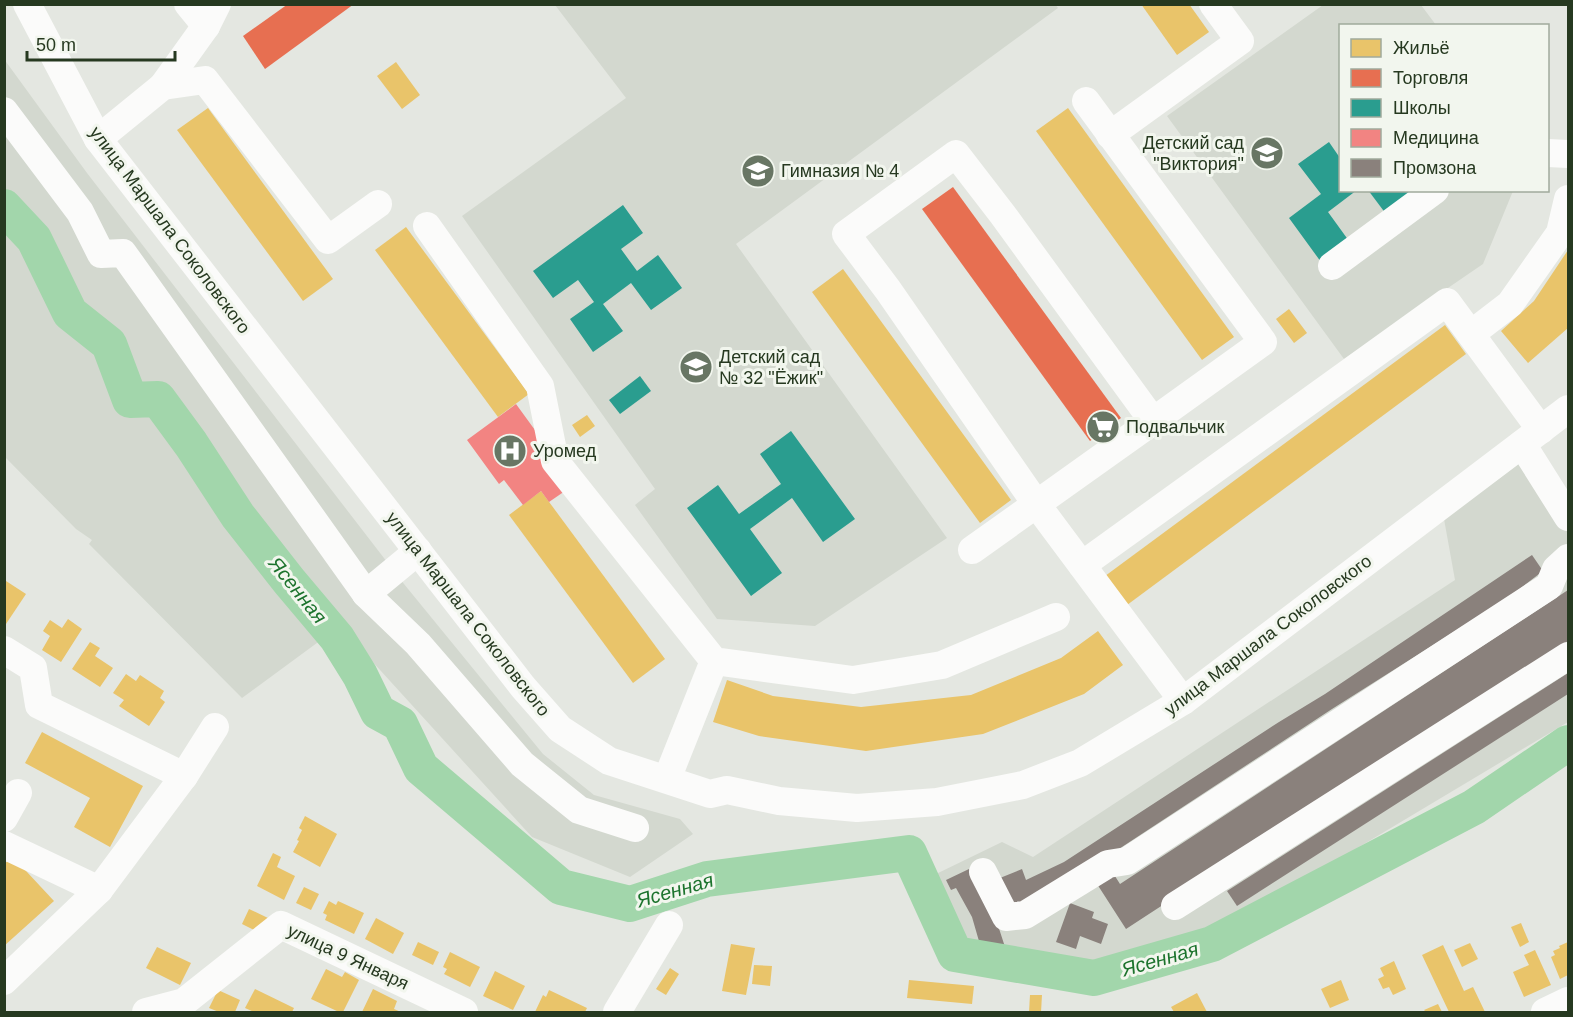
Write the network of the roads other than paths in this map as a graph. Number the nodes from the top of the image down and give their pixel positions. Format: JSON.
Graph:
{"nodes":[{"id":1,"x":27,"y":4,"type":"edge"},
{"id":2,"x":1213,"y":4,"type":"edge"},
{"id":3,"x":203,"y":12,"type":"edge"},
{"id":4,"x":163,"y":86,"type":"junction"},
{"id":5,"x":1086,"y":101,"type":"dead end"},
{"id":6,"x":4,"y":111,"type":"edge"},
{"id":7,"x":1110,"y":135,"type":"junction"},
{"id":8,"x":98,"y":139,"type":"junction"},
{"id":9,"x":1549,"y":153,"type":"edge"},
{"id":10,"x":1569,"y":154,"type":"edge"},
{"id":11,"x":1432,"y":192,"type":"edge"},
{"id":12,"x":1569,"y":199,"type":"edge"},
{"id":13,"x":378,"y":204,"type":"dead end"},
{"id":14,"x":427,"y":226,"type":"dead end"},
{"id":15,"x":1332,"y":266,"type":"dead end"},
{"id":16,"x":1471,"y":334,"type":"junction"},
{"id":17,"x":1569,"y":409,"type":"edge"},
{"id":18,"x":1153,"y":421,"type":"junction"},
{"id":19,"x":1532,"y":436,"type":"junction"},
{"id":20,"x":1037,"y":505,"type":"junction"},
{"id":21,"x":1569,"y":517,"type":"edge"},
{"id":22,"x":972,"y":550,"type":"dead end"},
{"id":23,"x":418,"y":551,"type":"junction"},
{"id":24,"x":1569,"y":558,"type":"edge"},
{"id":25,"x":1082,"y":565,"type":"junction"},
{"id":26,"x":366,"y":594,"type":"junction"},
{"id":27,"x":1056,"y":617,"type":"dead end"},
{"id":28,"x":4,"y":650,"type":"edge"},
{"id":29,"x":1569,"y":656,"type":"edge"},
{"id":30,"x":714,"y":661,"type":"junction"},
{"id":31,"x":1183,"y":701,"type":"junction"},
{"id":32,"x":215,"y":727,"type":"dead end"},
{"id":33,"x":184,"y":776,"type":"junction"},
{"id":34,"x":667,"y":779,"type":"junction"},
{"id":35,"x":18,"y":793,"type":"dead end"},
{"id":36,"x":4,"y":818,"type":"edge"},
{"id":37,"x":635,"y":828,"type":"dead end"},
{"id":38,"x":4,"y":845,"type":"edge"},
{"id":39,"x":983,"y":872,"type":"dead end"},
{"id":40,"x":99,"y":890,"type":"junction"},
{"id":41,"x":1175,"y":906,"type":"dead end"},
{"id":42,"x":669,"y":925,"type":"dead end"},
{"id":43,"x":4,"y":981,"type":"edge"},
{"id":44,"x":1569,"y":1001,"type":"edge"},
{"id":45,"x":193,"y":1007,"type":"edge"},
{"id":46,"x":146,"y":1012,"type":"edge"},
{"id":47,"x":464,"y":1012,"type":"edge"},
{"id":48,"x":618,"y":1012,"type":"edge"},
{"id":49,"x":1545,"y":1012,"type":"edge"}],
"edges":[{"from":1,"to":8,"type":"street","name":"улица Маршала Соколовского"},
{"from":2,"to":7,"type":"street"},
{"from":3,"to":4,"type":"street"},
{"from":4,"to":8,"type":"street"},
{"from":4,"to":13,"type":"street"},
{"from":5,"to":7,"type":"street"},
{"from":6,"to":26,"type":"street"},
{"from":7,"to":18,"type":"street"},
{"from":8,"to":23,"type":"street","name":"улица Маршала Соколовского"},
{"from":9,"to":10,"type":"street"},
{"from":11,"to":15,"type":"street"},
{"from":12,"to":16,"type":"street"},
{"from":14,"to":30,"type":"street"},
{"from":16,"to":19,"type":"street"},
{"from":16,"to":25,"type":"street"},
{"from":17,"to":19,"type":"street","name":"улица Маршала Соколовского"},
{"from":18,"to":20,"type":"street"},
{"from":18,"to":20,"type":"street"},
{"from":19,"to":21,"type":"street"},
{"from":19,"to":31,"type":"street","name":"улица Маршала Соколовского"},
{"from":20,"to":22,"type":"street"},
{"from":20,"to":25,"type":"street"},
{"from":23,"to":26,"type":"street"},
{"from":23,"to":34,"type":"street","name":"улица Маршала Соколовского"},
{"from":24,"to":39,"type":"street"},
{"from":25,"to":31,"type":"street"},
{"from":26,"to":37,"type":"street"},
{"from":27,"to":30,"type":"street"},
{"from":28,"to":33,"type":"street"},
{"from":29,"to":41,"type":"street"},
{"from":30,"to":34,"type":"street"},
{"from":31,"to":34,"type":"street","name":"улица Маршала Соколовского"},
{"from":32,"to":33,"type":"street"},
{"from":33,"to":40,"type":"street"},
{"from":35,"to":36,"type":"street"},
{"from":38,"to":40,"type":"street"},
{"from":40,"to":43,"type":"street"},
{"from":42,"to":48,"type":"street"},
{"from":44,"to":49,"type":"street"},
{"from":45,"to":46,"type":"street","name":"улица 9 Января"},
{"from":45,"to":47,"type":"street","name":"улица 9 Января"}]}
